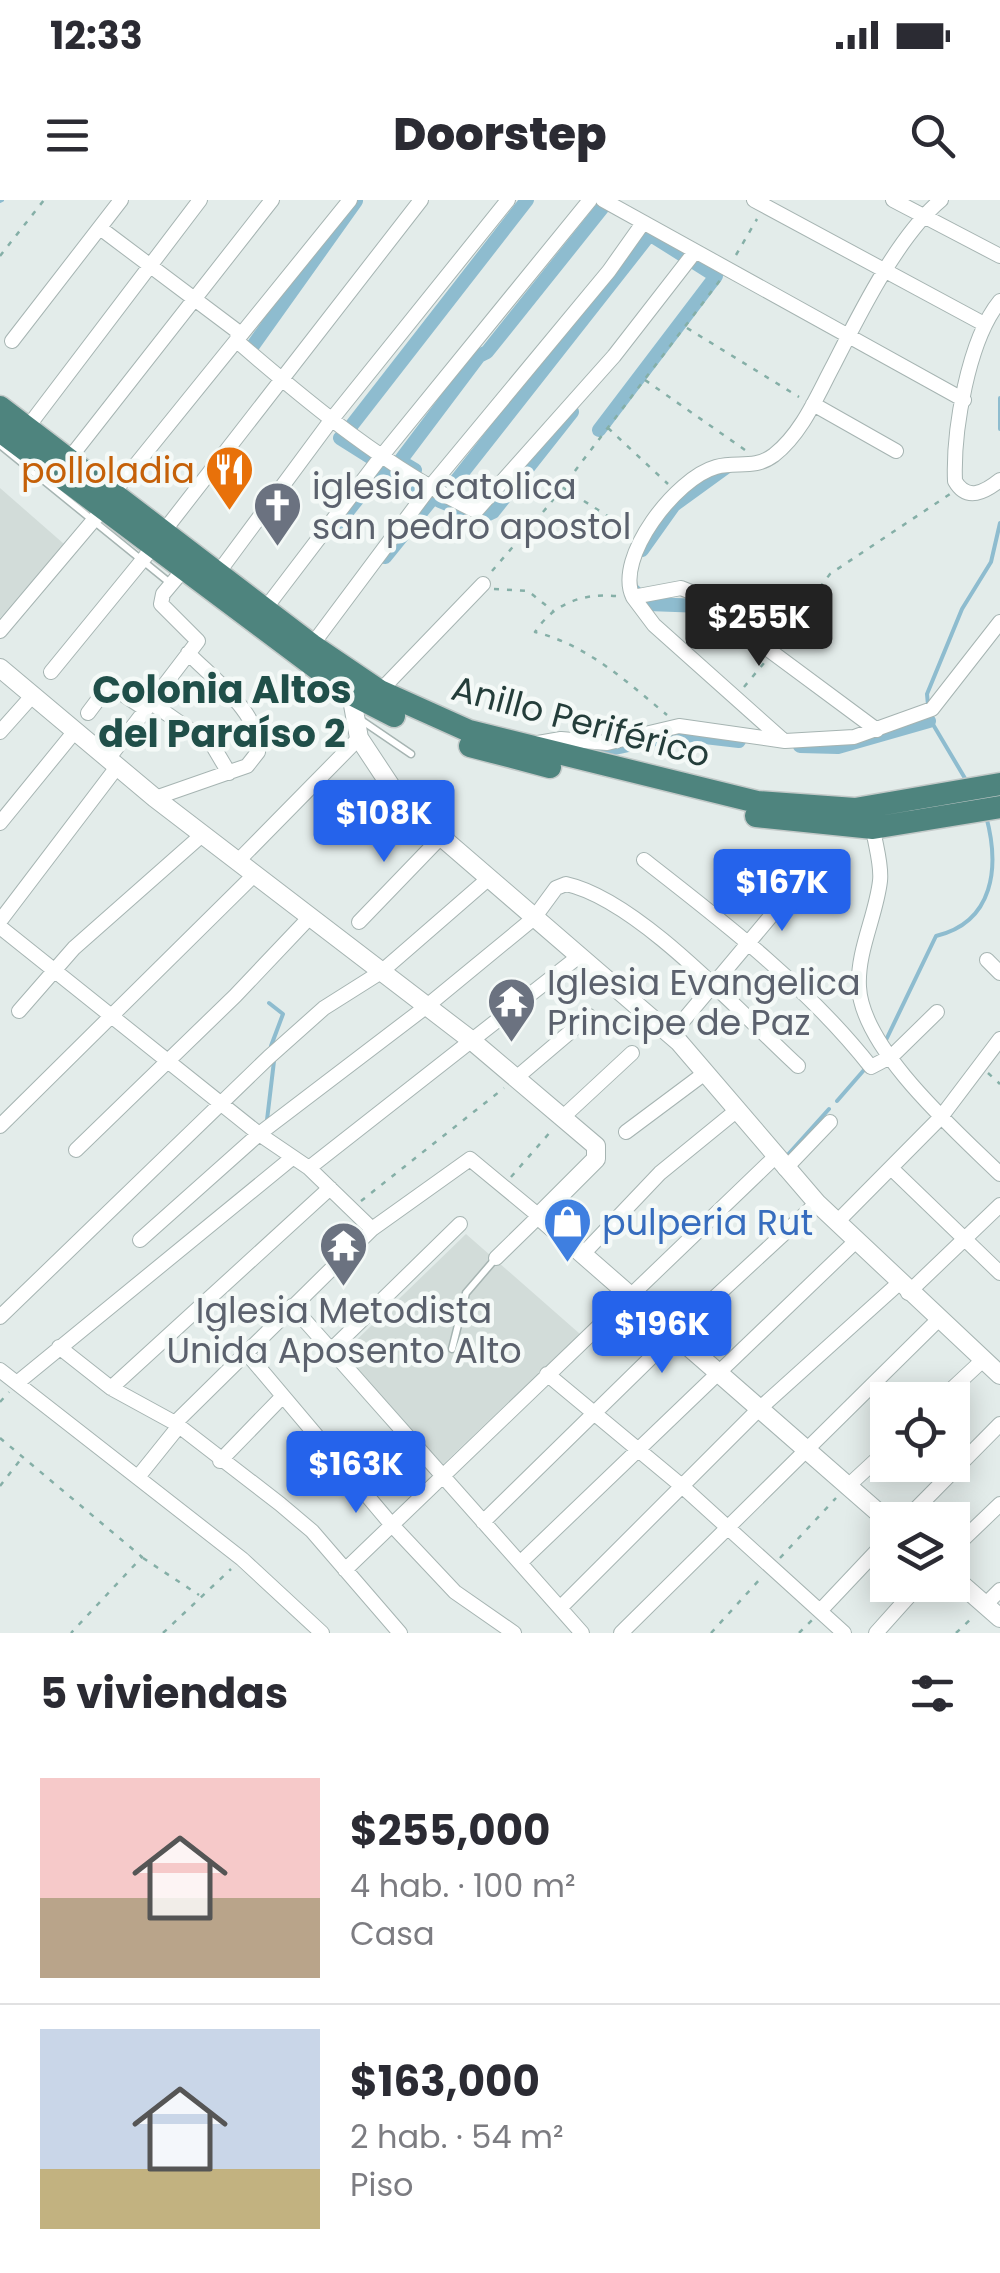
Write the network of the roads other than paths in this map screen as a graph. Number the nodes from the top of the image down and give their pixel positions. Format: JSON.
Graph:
{"nodes":[{"id":1,"x":121,"y":200,"type":"edge"},
{"id":2,"x":200,"y":200,"type":"edge"},
{"id":3,"x":272,"y":200,"type":"edge"},
{"id":4,"x":350,"y":200,"type":"edge"},
{"id":5,"x":421,"y":200,"type":"edge"},
{"id":6,"x":508,"y":200,"type":"edge"},
{"id":7,"x":603,"y":200,"type":"edge"},
{"id":8,"x":640,"y":200,"type":"edge"},
{"id":9,"x":893,"y":200,"type":"edge"},
{"id":10,"x":759,"y":203,"type":"edge"},
{"id":11,"x":586,"y":205,"type":"edge"},
{"id":12,"x":927,"y":210,"type":"edge"},
{"id":13,"x":637,"y":225,"type":"junction"},
{"id":14,"x":100,"y":228,"type":"junction"},
{"id":15,"x":1000,"y":256,"type":"edge"},
{"id":16,"x":691,"y":258,"type":"junction"},
{"id":17,"x":150,"y":266,"type":"junction"},
{"id":18,"x":882,"y":272,"type":"junction"},
{"id":19,"x":194,"y":299,"type":"junction"},
{"id":20,"x":1000,"y":300,"type":"edge"},
{"id":21,"x":984,"y":324,"type":"junction"},
{"id":22,"x":848,"y":337,"type":"junction"},
{"id":23,"x":12,"y":341,"type":"dead end"},
{"id":24,"x":238,"y":342,"type":"junction"},
{"id":25,"x":282,"y":381,"type":"junction"},
{"id":26,"x":964,"y":400,"type":"junction"},
{"id":27,"x":813,"y":404,"type":"junction"},
{"id":28,"x":0,"y":408,"type":"edge"},
{"id":29,"x":332,"y":420,"type":"junction"},
{"id":30,"x":27,"y":428,"type":"junction"},
{"id":31,"x":0,"y":431,"type":"edge"},
{"id":32,"x":0,"y":445,"type":"edge"},
{"id":33,"x":896,"y":451,"type":"dead end"},
{"id":34,"x":70,"y":459,"type":"junction"},
{"id":35,"x":378,"y":460,"type":"junction"},
{"id":36,"x":1000,"y":480,"type":"edge"},
{"id":37,"x":426,"y":492,"type":"junction"},
{"id":38,"x":103,"y":508,"type":"junction"},
{"id":39,"x":153,"y":547,"type":"junction"},
{"id":40,"x":218,"y":573,"type":"junction"},
{"id":41,"x":178,"y":576,"type":"junction"},
{"id":42,"x":483,"y":584,"type":"road end"},
{"id":43,"x":638,"y":596,"type":"junction"},
{"id":44,"x":265,"y":608,"type":"junction"},
{"id":45,"x":1000,"y":622,"type":"edge"},
{"id":46,"x":0,"y":631,"type":"edge"},
{"id":47,"x":312,"y":644,"type":"junction"},
{"id":48,"x":188,"y":653,"type":"junction"},
{"id":49,"x":0,"y":668,"type":"edge"},
{"id":50,"x":52,"y":672,"type":"dead end"},
{"id":51,"x":33,"y":695,"type":"junction"},
{"id":52,"x":362,"y":695,"type":"junction"},
{"id":53,"x":147,"y":705,"type":"junction"},
{"id":54,"x":88,"y":713,"type":"dead end"},
{"id":55,"x":876,"y":730,"type":"junction"},
{"id":56,"x":75,"y":731,"type":"junction"},
{"id":57,"x":0,"y":732,"type":"edge"},
{"id":58,"x":360,"y":738,"type":"junction"},
{"id":59,"x":784,"y":741,"type":"junction"},
{"id":60,"x":527,"y":746,"type":"junction"},
{"id":61,"x":411,"y":754,"type":"dead end"},
{"id":62,"x":112,"y":763,"type":"junction"},
{"id":63,"x":228,"y":773,"type":"junction"},
{"id":64,"x":1000,"y":784,"type":"edge"},
{"id":65,"x":155,"y":798,"type":"junction"},
{"id":66,"x":1000,"y":806,"type":"edge"},
{"id":67,"x":0,"y":823,"type":"edge"},
{"id":68,"x":872,"y":828,"type":"junction"},
{"id":69,"x":202,"y":834,"type":"junction"},
{"id":70,"x":440,"y":838,"type":"junction"},
{"id":71,"x":644,"y":860,"type":"dead end"},
{"id":72,"x":237,"y":862,"type":"junction"},
{"id":73,"x":253,"y":876,"type":"junction"},
{"id":74,"x":488,"y":879,"type":"junction"},
{"id":75,"x":786,"y":898,"type":"dead end"},
{"id":76,"x":309,"y":918,"type":"junction"},
{"id":77,"x":534,"y":918,"type":"junction"},
{"id":78,"x":360,"y":922,"type":"dead end"},
{"id":79,"x":0,"y":924,"type":"edge"},
{"id":80,"x":747,"y":940,"type":"junction"},
{"id":81,"x":578,"y":958,"type":"junction"},
{"id":82,"x":986,"y":960,"type":"dead end"},
{"id":83,"x":54,"y":970,"type":"junction"},
{"id":84,"x":381,"y":972,"type":"junction"},
{"id":85,"x":1000,"y":973,"type":"edge"},
{"id":86,"x":710,"y":985,"type":"junction"},
{"id":87,"x":427,"y":1006,"type":"junction"},
{"id":88,"x":19,"y":1011,"type":"dead end"},
{"id":89,"x":937,"y":1012,"type":"dead end"},
{"id":90,"x":110,"y":1015,"type":"junction"},
{"id":91,"x":589,"y":1016,"type":"dead end"},
{"id":92,"x":682,"y":1022,"type":"dead end"},
{"id":93,"x":1000,"y":1039,"type":"edge"},
{"id":94,"x":471,"y":1040,"type":"junction"},
{"id":95,"x":632,"y":1053,"type":"dead end"},
{"id":96,"x":892,"y":1056,"type":"junction"},
{"id":97,"x":169,"y":1059,"type":"junction"},
{"id":98,"x":798,"y":1066,"type":"dead end"},
{"id":99,"x":705,"y":1073,"type":"junction"},
{"id":100,"x":516,"y":1078,"type":"junction"},
{"id":101,"x":221,"y":1101,"type":"junction"},
{"id":102,"x":736,"y":1111,"type":"junction"},
{"id":103,"x":941,"y":1117,"type":"junction"},
{"id":104,"x":563,"y":1118,"type":"junction"},
{"id":105,"x":830,"y":1122,"type":"dead end"},
{"id":106,"x":0,"y":1126,"type":"edge"},
{"id":107,"x":265,"y":1130,"type":"junction"},
{"id":108,"x":626,"y":1132,"type":"dead end"},
{"id":109,"x":76,"y":1150,"type":"dead end"},
{"id":110,"x":292,"y":1158,"type":"junction"},
{"id":111,"x":780,"y":1163,"type":"junction"},
{"id":112,"x":308,"y":1168,"type":"junction"},
{"id":113,"x":890,"y":1168,"type":"junction"},
{"id":114,"x":1000,"y":1174,"type":"edge"},
{"id":115,"x":330,"y":1188,"type":"junction"},
{"id":116,"x":817,"y":1203,"type":"junction"},
{"id":117,"x":1000,"y":1205,"type":"edge"},
{"id":118,"x":539,"y":1216,"type":"junction"},
{"id":119,"x":838,"y":1222,"type":"junction"},
{"id":120,"x":460,"y":1224,"type":"dead end"},
{"id":121,"x":372,"y":1229,"type":"junction"},
{"id":122,"x":966,"y":1239,"type":"junction"},
{"id":123,"x":140,"y":1240,"type":"dead end"},
{"id":124,"x":856,"y":1242,"type":"junction"},
{"id":125,"x":583,"y":1254,"type":"junction"},
{"id":126,"x":496,"y":1258,"type":"joint"},
{"id":127,"x":1000,"y":1273,"type":"edge"},
{"id":128,"x":903,"y":1288,"type":"junction"},
{"id":129,"x":630,"y":1295,"type":"junction"},
{"id":130,"x":292,"y":1306,"type":"junction"},
{"id":131,"x":0,"y":1316,"type":"edge"},
{"id":132,"x":938,"y":1320,"type":"junction"},
{"id":133,"x":672,"y":1336,"type":"junction"},
{"id":134,"x":59,"y":1347,"type":"junction"},
{"id":135,"x":452,"y":1348,"type":"dead end"},
{"id":136,"x":245,"y":1350,"type":"junction"},
{"id":137,"x":329,"y":1352,"type":"junction"},
{"id":138,"x":983,"y":1360,"type":"junction"},
{"id":139,"x":0,"y":1370,"type":"edge"},
{"id":140,"x":716,"y":1372,"type":"junction"},
{"id":141,"x":547,"y":1374,"type":"junction"},
{"id":142,"x":1000,"y":1375,"type":"edge"},
{"id":143,"x":959,"y":1382,"type":"edge"},
{"id":144,"x":17,"y":1383,"type":"junction"},
{"id":145,"x":112,"y":1388,"type":"junction"},
{"id":146,"x":283,"y":1396,"type":"junction"},
{"id":147,"x":758,"y":1410,"type":"junction"},
{"id":148,"x":592,"y":1414,"type":"junction"},
{"id":149,"x":1000,"y":1424,"type":"edge"},
{"id":150,"x":177,"y":1425,"type":"junction"},
{"id":151,"x":804,"y":1448,"type":"junction"},
{"id":152,"x":636,"y":1450,"type":"junction"},
{"id":153,"x":220,"y":1461,"type":"junction"},
{"id":154,"x":870,"y":1466,"type":"edge"},
{"id":155,"x":440,"y":1476,"type":"junction"},
{"id":156,"x":138,"y":1477,"type":"junction"},
{"id":157,"x":848,"y":1486,"type":"junction"},
{"id":158,"x":683,"y":1487,"type":"junction"},
{"id":159,"x":923,"y":1502,"type":"edge"},
{"id":160,"x":1000,"y":1504,"type":"edge"},
{"id":161,"x":870,"y":1505,"type":"edge"},
{"id":162,"x":482,"y":1522,"type":"junction"},
{"id":163,"x":390,"y":1524,"type":"junction"},
{"id":164,"x":728,"y":1529,"type":"junction"},
{"id":165,"x":970,"y":1533,"type":"edge"},
{"id":166,"x":870,"y":1557,"type":"edge"},
{"id":167,"x":520,"y":1562,"type":"junction"},
{"id":168,"x":344,"y":1570,"type":"junction"},
{"id":169,"x":1000,"y":1590,"type":"edge"},
{"id":170,"x":970,"y":1591,"type":"edge"},
{"id":171,"x":904,"y":1602,"type":"edge"},
{"id":172,"x":562,"y":1606,"type":"junction"},
{"id":173,"x":820,"y":1610,"type":"junction"},
{"id":174,"x":993,"y":1611,"type":"edge"},
{"id":175,"x":322,"y":1633,"type":"edge"},
{"id":176,"x":400,"y":1633,"type":"edge"},
{"id":177,"x":514,"y":1633,"type":"edge"},
{"id":178,"x":582,"y":1633,"type":"edge"},
{"id":179,"x":621,"y":1633,"type":"edge"},
{"id":180,"x":844,"y":1633,"type":"edge"},
{"id":181,"x":876,"y":1633,"type":"edge"}],
"edges":[{"from":1,"to":14,"type":"street"},
{"from":2,"to":17,"type":"street"},
{"from":3,"to":19,"type":"street"},
{"from":4,"to":24,"type":"street"},
{"from":5,"to":25,"type":"street"},
{"from":6,"to":29,"type":"street"},
{"from":7,"to":13,"type":"street"},
{"from":8,"to":13,"type":"street"},
{"from":9,"to":12,"type":"street"},
{"from":10,"to":18,"type":"street"},
{"from":11,"to":35,"type":"street"},
{"from":12,"to":15,"type":"street"},
{"from":12,"to":18,"type":"street"},
{"from":13,"to":16,"type":"street"},
{"from":13,"to":37,"type":"street"},
{"from":14,"to":17,"type":"street"},
{"from":14,"to":23,"type":"street"},
{"from":16,"to":22,"type":"street"},
{"from":16,"to":37,"type":"street"},
{"from":17,"to":19,"type":"street"},
{"from":17,"to":30,"type":"street"},
{"from":18,"to":21,"type":"street"},
{"from":18,"to":22,"type":"street"},
{"from":19,"to":24,"type":"street"},
{"from":19,"to":34,"type":"street"},
{"from":20,"to":21,"type":"street"},
{"from":21,"to":26,"type":"street"},
{"from":22,"to":26,"type":"street"},
{"from":22,"to":27,"type":"street"},
{"from":24,"to":25,"type":"street"},
{"from":24,"to":38,"type":"street"},
{"from":25,"to":29,"type":"street"},
{"from":25,"to":39,"type":"street"},
{"from":26,"to":36,"type":"street"},
{"from":27,"to":33,"type":"street"},
{"from":27,"to":43,"type":"street"},
{"from":28,"to":30,"type":"highway","name":"Anillo Periférico"},
{"from":29,"to":35,"type":"street"},
{"from":29,"to":40,"type":"street"},
{"from":30,"to":34,"type":"highway","name":"Anillo Periférico"},
{"from":31,"to":38,"type":"highway","name":"Anillo Periférico"},
{"from":32,"to":38,"type":"lane"},
{"from":34,"to":38,"type":"highway","name":"Anillo Periférico"},
{"from":35,"to":37,"type":"street"},
{"from":35,"to":44,"type":"street"},
{"from":37,"to":47,"type":"street"},
{"from":38,"to":39,"type":"highway","name":"Anillo Periférico"},
{"from":38,"to":39,"type":"lane"},
{"from":38,"to":46,"type":"street"},
{"from":39,"to":40,"type":"highway","name":"Anillo Periférico"},
{"from":39,"to":41,"type":"highway","name":"Anillo Periférico"},
{"from":39,"to":50,"type":"street"},
{"from":40,"to":44,"type":"highway","name":"Anillo Periférico"},
{"from":41,"to":48,"type":"street"},
{"from":41,"to":52,"type":"highway","name":"Anillo Periférico"},
{"from":42,"to":52,"type":"street"},
{"from":43,"to":55,"type":"street"},
{"from":43,"to":59,"type":"street"},
{"from":44,"to":47,"type":"highway","name":"Anillo Periférico"},
{"from":45,"to":55,"type":"street"},
{"from":47,"to":52,"type":"highway","name":"Anillo Periférico"},
{"from":48,"to":53,"type":"street"},
{"from":48,"to":63,"type":"street"},
{"from":49,"to":51,"type":"street"},
{"from":51,"to":56,"type":"street"},
{"from":51,"to":57,"type":"street"},
{"from":52,"to":58,"type":"street"},
{"from":52,"to":60,"type":"highway","name":"Anillo Periférico"},
{"from":52,"to":61,"type":"lane"},
{"from":52,"to":68,"type":"highway","name":"Anillo Periférico"},
{"from":53,"to":54,"type":"street"},
{"from":53,"to":62,"type":"street"},
{"from":53,"to":63,"type":"street"},
{"from":55,"to":59,"type":"street"},
{"from":56,"to":62,"type":"street"},
{"from":56,"to":67,"type":"street"},
{"from":58,"to":70,"type":"street"},
{"from":58,"to":72,"type":"street"},
{"from":59,"to":60,"type":"street"},
{"from":60,"to":64,"type":"highway","name":"Anillo Periférico"},
{"from":62,"to":65,"type":"street"},
{"from":62,"to":79,"type":"street"},
{"from":63,"to":65,"type":"street"},
{"from":65,"to":69,"type":"street"},
{"from":66,"to":68,"type":"highway","name":"Anillo Periférico"},
{"from":68,"to":96,"type":"street"},
{"from":69,"to":72,"type":"street"},
{"from":69,"to":83,"type":"street"},
{"from":70,"to":74,"type":"street"},
{"from":70,"to":78,"type":"street"},
{"from":71,"to":80,"type":"street"},
{"from":72,"to":73,"type":"street"},
{"from":73,"to":76,"type":"street"},
{"from":73,"to":90,"type":"street"},
{"from":74,"to":77,"type":"street"},
{"from":74,"to":84,"type":"street"},
{"from":75,"to":80,"type":"street"},
{"from":76,"to":84,"type":"street"},
{"from":76,"to":97,"type":"street"},
{"from":77,"to":81,"type":"street"},
{"from":77,"to":86,"type":"street"},
{"from":77,"to":87,"type":"street"},
{"from":79,"to":83,"type":"street"},
{"from":80,"to":86,"type":"street"},
{"from":80,"to":96,"type":"street"},
{"from":81,"to":94,"type":"street"},
{"from":81,"to":99,"type":"street"},
{"from":82,"to":85,"type":"street"},
{"from":83,"to":88,"type":"street"},
{"from":83,"to":90,"type":"street"},
{"from":84,"to":87,"type":"street"},
{"from":84,"to":101,"type":"street"},
{"from":86,"to":92,"type":"street"},
{"from":86,"to":98,"type":"street"},
{"from":87,"to":94,"type":"street"},
{"from":87,"to":107,"type":"street"},
{"from":89,"to":96,"type":"street"},
{"from":90,"to":97,"type":"street"},
{"from":90,"to":106,"type":"street"},
{"from":91,"to":100,"type":"street"},
{"from":93,"to":103,"type":"street"},
{"from":94,"to":100,"type":"street"},
{"from":94,"to":112,"type":"street"},
{"from":95,"to":104,"type":"street"},
{"from":96,"to":103,"type":"street"},
{"from":97,"to":101,"type":"street"},
{"from":97,"to":109,"type":"street"},
{"from":99,"to":102,"type":"street"},
{"from":99,"to":108,"type":"street"},
{"from":100,"to":104,"type":"street"},
{"from":101,"to":107,"type":"street"},
{"from":101,"to":131,"type":"street"},
{"from":102,"to":111,"type":"street"},
{"from":102,"to":125,"type":"street"},
{"from":103,"to":113,"type":"street"},
{"from":103,"to":114,"type":"street"},
{"from":104,"to":118,"type":"street"},
{"from":105,"to":111,"type":"street"},
{"from":107,"to":110,"type":"street"},
{"from":107,"to":123,"type":"street"},
{"from":110,"to":112,"type":"street"},
{"from":110,"to":134,"type":"street"},
{"from":111,"to":116,"type":"street"},
{"from":111,"to":129,"type":"street"},
{"from":112,"to":115,"type":"street"},
{"from":113,"to":119,"type":"street"},
{"from":113,"to":122,"type":"street"},
{"from":115,"to":121,"type":"street"},
{"from":115,"to":145,"type":"street"},
{"from":116,"to":119,"type":"street"},
{"from":116,"to":133,"type":"street"},
{"from":117,"to":122,"type":"street"},
{"from":118,"to":121,"type":"street"},
{"from":118,"to":125,"type":"street"},
{"from":118,"to":126,"type":"street"},
{"from":119,"to":124,"type":"street"},
{"from":120,"to":137,"type":"street"},
{"from":121,"to":130,"type":"street"},
{"from":122,"to":127,"type":"street"},
{"from":122,"to":128,"type":"street"},
{"from":124,"to":128,"type":"street"},
{"from":124,"to":140,"type":"street"},
{"from":125,"to":129,"type":"street"},
{"from":126,"to":135,"type":"lane"},
{"from":128,"to":132,"type":"street"},
{"from":128,"to":147,"type":"street"},
{"from":129,"to":133,"type":"street"},
{"from":129,"to":141,"type":"street"},
{"from":130,"to":136,"type":"street"},
{"from":130,"to":137,"type":"street"},
{"from":132,"to":138,"type":"street"},
{"from":132,"to":151,"type":"street"},
{"from":133,"to":140,"type":"street"},
{"from":133,"to":148,"type":"street"},
{"from":134,"to":144,"type":"street"},
{"from":134,"to":145,"type":"street"},
{"from":136,"to":146,"type":"street"},
{"from":136,"to":150,"type":"street"},
{"from":137,"to":155,"type":"street"},
{"from":138,"to":142,"type":"street"},
{"from":138,"to":143,"type":"street"},
{"from":139,"to":144,"type":"street"},
{"from":140,"to":147,"type":"street"},
{"from":140,"to":152,"type":"street"},
{"from":141,"to":148,"type":"street"},
{"from":141,"to":155,"type":"street"},
{"from":144,"to":156,"type":"street"},
{"from":145,"to":150,"type":"street"},
{"from":146,"to":153,"type":"street"},
{"from":146,"to":163,"type":"street"},
{"from":147,"to":151,"type":"street"},
{"from":147,"to":158,"type":"street"},
{"from":148,"to":152,"type":"street"},
{"from":148,"to":162,"type":"street"},
{"from":149,"to":159,"type":"street"},
{"from":150,"to":153,"type":"street"},
{"from":150,"to":156,"type":"street"},
{"from":151,"to":157,"type":"street"},
{"from":151,"to":164,"type":"street"},
{"from":152,"to":158,"type":"street"},
{"from":152,"to":167,"type":"street"},
{"from":153,"to":168,"type":"street"},
{"from":154,"to":157,"type":"street"},
{"from":155,"to":162,"type":"street"},
{"from":155,"to":163,"type":"street"},
{"from":156,"to":175,"type":"street"},
{"from":157,"to":161,"type":"street"},
{"from":158,"to":164,"type":"street"},
{"from":158,"to":172,"type":"street"},
{"from":160,"to":165,"type":"street"},
{"from":162,"to":167,"type":"street"},
{"from":163,"to":168,"type":"street"},
{"from":163,"to":177,"type":"street"},
{"from":164,"to":173,"type":"street"},
{"from":164,"to":179,"type":"street"},
{"from":166,"to":173,"type":"street"},
{"from":167,"to":172,"type":"street"},
{"from":168,"to":176,"type":"street"},
{"from":169,"to":174,"type":"street"},
{"from":170,"to":174,"type":"street"},
{"from":171,"to":181,"type":"street"},
{"from":172,"to":178,"type":"street"},
{"from":173,"to":180,"type":"street"}]}
